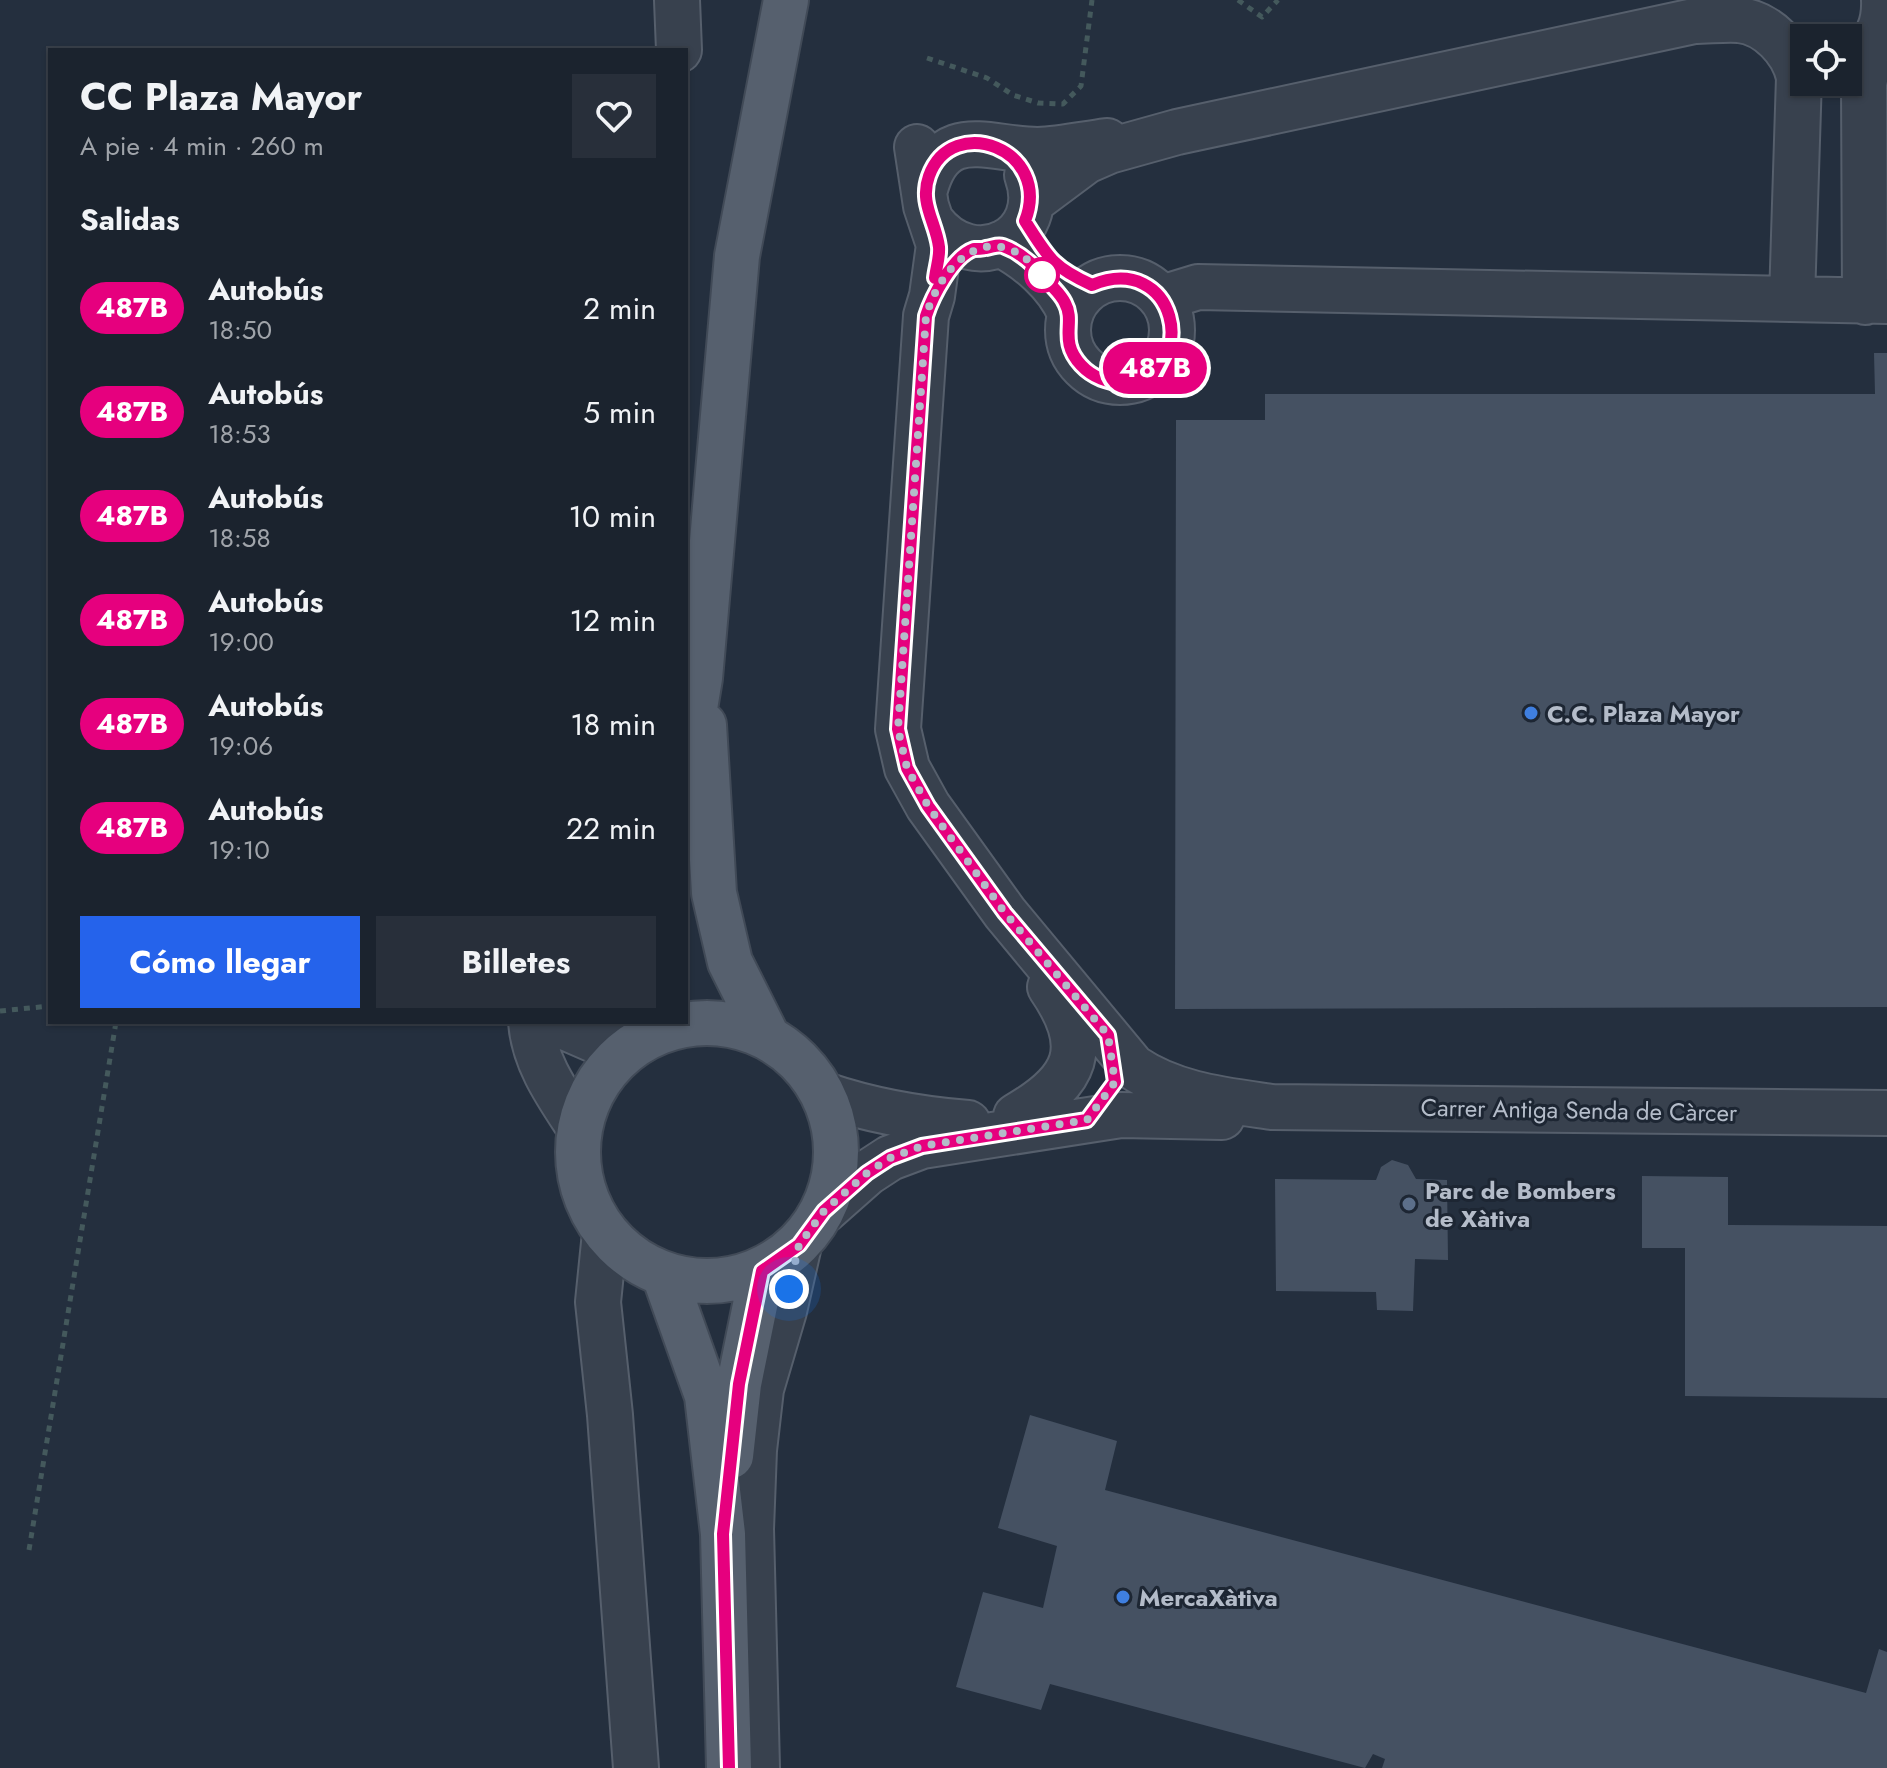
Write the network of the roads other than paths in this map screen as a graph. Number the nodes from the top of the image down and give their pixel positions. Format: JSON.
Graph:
{"nodes":[{"id":1,"x":677,"y":0,"type":"edge"},
{"id":2,"x":786,"y":0,"type":"edge"},
{"id":3,"x":1745,"y":0,"type":"edge"},
{"id":4,"x":1772,"y":0,"type":"edge"},
{"id":5,"x":1884,"y":0,"type":"edge"},
{"id":6,"x":1694,"y":21,"type":"junction"},
{"id":7,"x":1790,"y":47,"type":"edge"},
{"id":8,"x":679,"y":48,"type":"edge"},
{"id":9,"x":1790,"y":49,"type":"edge"},
{"id":10,"x":1862,"y":58,"type":"edge"},
{"id":11,"x":1862,"y":68,"type":"edge"},
{"id":12,"x":1798,"y":96,"type":"edge"},
{"id":13,"x":1815,"y":96,"type":"edge"},
{"id":14,"x":1851,"y":96,"type":"edge"},
{"id":15,"x":1177,"y":132,"type":"junction"},
{"id":16,"x":956,"y":141,"type":"junction"},
{"id":17,"x":929,"y":206,"type":"junction"},
{"id":18,"x":1008,"y":229,"type":"junction"},
{"id":19,"x":1260,"y":289,"type":"junction"},
{"id":20,"x":932,"y":296,"type":"junction"},
{"id":21,"x":1162,"y":298,"type":"junction"},
{"id":22,"x":1081,"y":299,"type":"junction"},
{"id":23,"x":1792,"y":299,"type":"junction"},
{"id":24,"x":1876,"y":302,"type":"edge"},
{"id":25,"x":1170,"y":343,"type":"junction"},
{"id":26,"x":700,"y":678,"type":"junction"},
{"id":27,"x":688,"y":751,"type":"edge"},
{"id":28,"x":1005,"y":913,"type":"junction"},
{"id":29,"x":531,"y":1024,"type":"edge"},
{"id":30,"x":558,"y":1024,"type":"edge"},
{"id":31,"x":1108,"y":1035,"type":"junction"},
{"id":32,"x":642,"y":1036,"type":"edge"},
{"id":33,"x":767,"y":1036,"type":"junction"},
{"id":34,"x":825,"y":1095,"type":"junction"},
{"id":35,"x":1212,"y":1098,"type":"junction"},
{"id":36,"x":1272,"y":1107,"type":"junction"},
{"id":37,"x":1094,"y":1110,"type":"junction"},
{"id":38,"x":1887,"y":1113,"type":"edge"},
{"id":39,"x":1016,"y":1116,"type":"junction"},
{"id":40,"x":579,"y":1127,"type":"junction"},
{"id":41,"x":824,"y":1211,"type":"junction"},
{"id":42,"x":605,"y":1233,"type":"junction"},
{"id":43,"x":799,"y":1245,"type":"junction"},
{"id":44,"x":762,"y":1271,"type":"junction"},
{"id":45,"x":664,"y":1275,"type":"junction"},
{"id":46,"x":723,"y":1534,"type":"junction"},
{"id":47,"x":636,"y":1768,"type":"edge"},
{"id":48,"x":729,"y":1768,"type":"edge"},
{"id":49,"x":757,"y":1768,"type":"edge"}],
"edges":[{"from":1,"to":8,"type":"street"},
{"from":2,"to":26,"type":"main road"},
{"from":3,"to":6,"type":"street"},
{"from":4,"to":7,"type":"street"},
{"from":5,"to":10,"type":"street"},
{"from":6,"to":9,"type":"street"},
{"from":6,"to":15,"type":"street"},
{"from":11,"to":24,"type":"street"},
{"from":12,"to":23,"type":"street"},
{"from":13,"to":14,"type":"street"},
{"from":15,"to":16,"type":"street"},
{"from":15,"to":18,"type":"street"},
{"from":16,"to":17,"type":"street"},
{"from":16,"to":18,"type":"street"},
{"from":17,"to":18,"type":"street"},
{"from":17,"to":20,"type":"street"},
{"from":18,"to":20,"type":"street"},
{"from":18,"to":22,"type":"street"},
{"from":19,"to":21,"type":"street"},
{"from":19,"to":23,"type":"street"},
{"from":19,"to":25,"type":"street"},
{"from":20,"to":28,"type":"street"},
{"from":21,"to":22,"type":"street"},
{"from":21,"to":25,"type":"street"},
{"from":22,"to":25,"type":"street"},
{"from":23,"to":24,"type":"street"},
{"from":26,"to":27,"type":"main road"},
{"from":26,"to":33,"type":"main road"},
{"from":28,"to":31,"type":"street"},
{"from":28,"to":39,"type":"street"},
{"from":29,"to":40,"type":"street"},
{"from":30,"to":32,"type":"street"},
{"from":31,"to":35,"type":"street"},
{"from":31,"to":37,"type":"street"},
{"from":32,"to":33,"type":"main road"},
{"from":32,"to":40,"type":"main road"},
{"from":33,"to":34,"type":"main road"},
{"from":34,"to":39,"type":"street"},
{"from":34,"to":41,"type":"main road"},
{"from":35,"to":36,"type":"street"},
{"from":35,"to":37,"type":"street"},
{"from":36,"to":37,"type":"street"},
{"from":36,"to":38,"type":"street","name":"Carrer Antiga Senda de Càrcer"},
{"from":37,"to":39,"type":"street"},
{"from":37,"to":41,"type":"street"},
{"from":40,"to":42,"type":"main road"},
{"from":41,"to":43,"type":"main road"},
{"from":42,"to":45,"type":"main road"},
{"from":42,"to":47,"type":"street"},
{"from":43,"to":44,"type":"main road"},
{"from":43,"to":49,"type":"street"},
{"from":44,"to":45,"type":"main road"},
{"from":44,"to":46,"type":"main road"},
{"from":45,"to":46,"type":"main road"},
{"from":46,"to":48,"type":"main road"}]}
